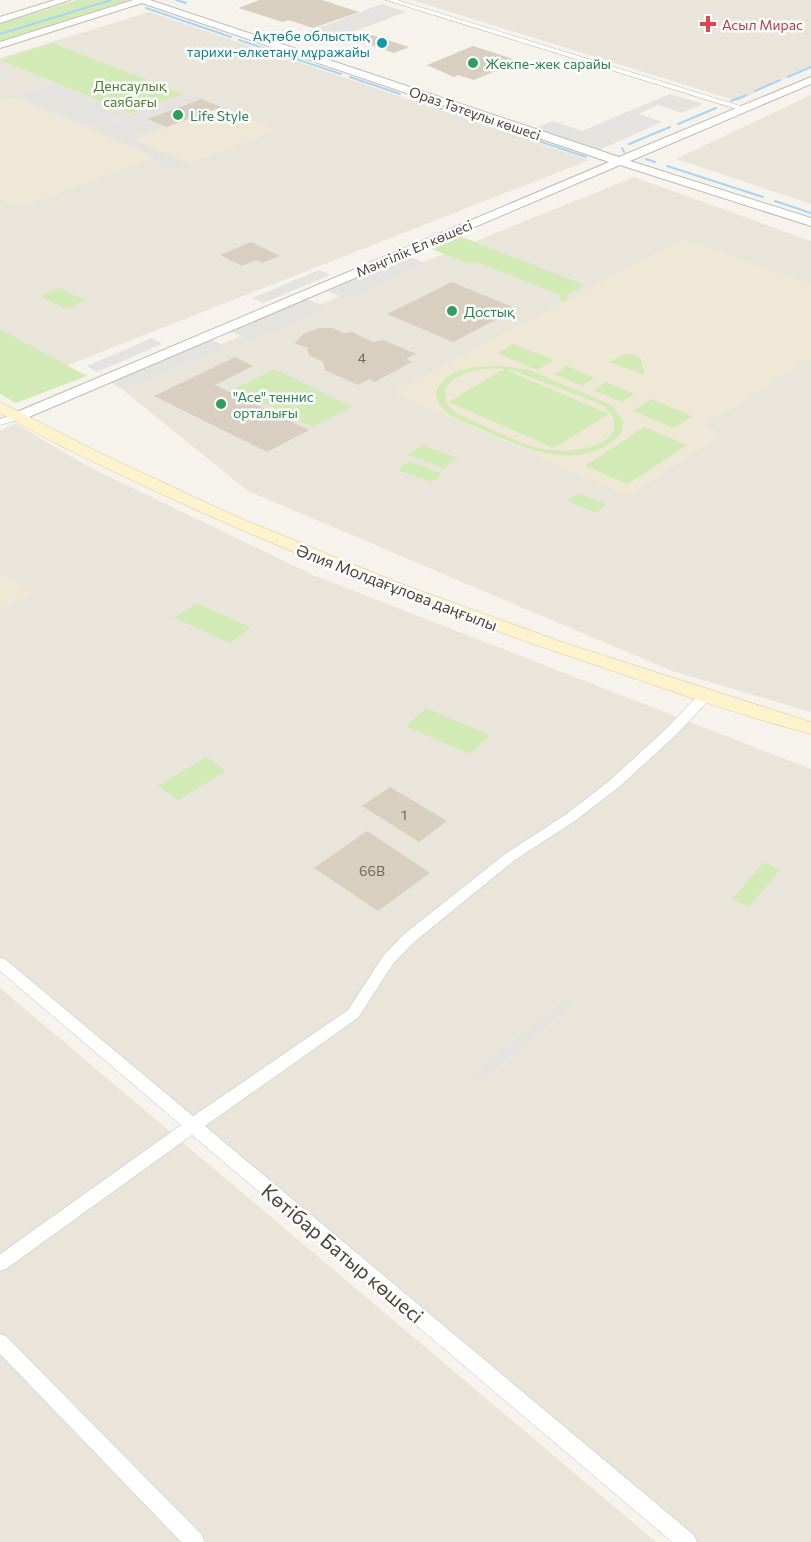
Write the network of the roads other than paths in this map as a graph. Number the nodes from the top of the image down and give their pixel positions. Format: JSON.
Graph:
{"nodes":[{"id":1,"x":64,"y":0,"type":"edge"},
{"id":2,"x":142,"y":0,"type":"edge"},
{"id":3,"x":390,"y":0,"type":"edge"},
{"id":4,"x":0,"y":20,"type":"edge"},
{"id":5,"x":0,"y":45,"type":"edge"},
{"id":6,"x":811,"y":80,"type":"edge"},
{"id":7,"x":743,"y":108,"type":"junction"},
{"id":8,"x":621,"y":161,"type":"junction"},
{"id":9,"x":811,"y":222,"type":"edge"},
{"id":10,"x":0,"y":406,"type":"edge"},
{"id":11,"x":17,"y":417,"type":"junction"},
{"id":12,"x":0,"y":422,"type":"edge"},
{"id":13,"x":705,"y":696,"type":"junction"},
{"id":14,"x":811,"y":728,"type":"edge"},
{"id":15,"x":0,"y":963,"type":"edge"},
{"id":16,"x":192,"y":1126,"type":"junction"},
{"id":17,"x":0,"y":1264,"type":"edge"},
{"id":18,"x":0,"y":1342,"type":"edge"},
{"id":19,"x":195,"y":1542,"type":"edge"},
{"id":20,"x":687,"y":1542,"type":"edge"}],
"edges":[{"from":1,"to":4,"type":"street"},
{"from":2,"to":5,"type":"street"},
{"from":2,"to":8,"type":"street","name":"Ораз Тәтеұлы көшесі"},
{"from":3,"to":7,"type":"street"},
{"from":6,"to":7,"type":"street","name":"Мәңгілік Ел көшесі"},
{"from":7,"to":8,"type":"street","name":"Мәңгілік Ел көшесі"},
{"from":8,"to":9,"type":"street","name":"Ораз Тәтеұлы көшесі"},
{"from":8,"to":11,"type":"street","name":"Мәңгілік Ел көшесі"},
{"from":10,"to":11,"type":"main road","name":"Әлия Молдағұлова даңғылы"},
{"from":11,"to":12,"type":"street"},
{"from":11,"to":13,"type":"main road","name":"Әлия Молдағұлова даңғылы"},
{"from":13,"to":14,"type":"main road","name":"Әлия Молдағұлова даңғылы"},
{"from":13,"to":16,"type":"street"},
{"from":15,"to":16,"type":"street","name":"Көтібар Батыр көшесі"},
{"from":16,"to":17,"type":"street"},
{"from":16,"to":20,"type":"street","name":"Көтібар Батыр көшесі"},
{"from":18,"to":19,"type":"street"}]}
